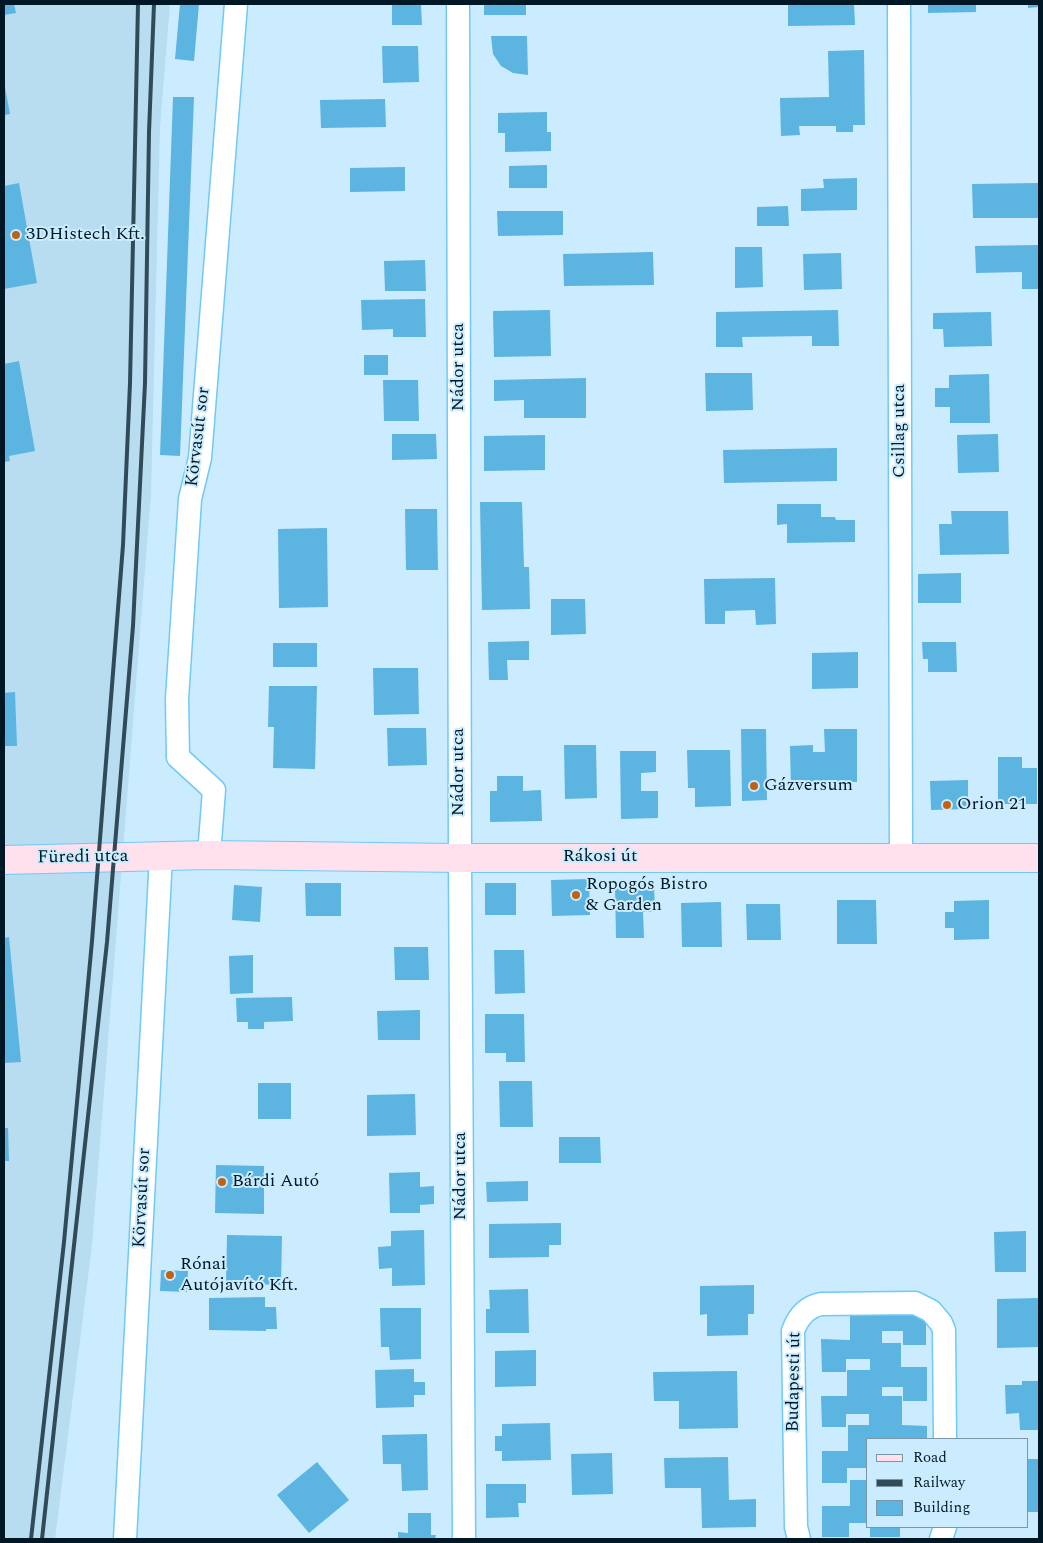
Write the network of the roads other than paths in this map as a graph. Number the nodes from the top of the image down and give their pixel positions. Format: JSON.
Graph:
{"nodes":[{"id":1,"x":236,"y":4,"type":"edge"},
{"id":2,"x":458,"y":4,"type":"edge"},
{"id":3,"x":899,"y":4,"type":"edge"},
{"id":4,"x":209,"y":855,"type":"junction"},
{"id":5,"x":161,"y":856,"type":"junction"},
{"id":6,"x":460,"y":858,"type":"junction"},
{"id":7,"x":901,"y":858,"type":"junction"},
{"id":8,"x":1039,"y":858,"type":"edge"},
{"id":9,"x":4,"y":860,"type":"edge"},
{"id":10,"x":945,"y":1438,"type":"edge"},
{"id":11,"x":125,"y":1539,"type":"edge"},
{"id":12,"x":464,"y":1539,"type":"edge"},
{"id":13,"x":799,"y":1539,"type":"edge"}],
"edges":[{"from":1,"to":4,"type":"street","name":"Körvasút sor"},
{"from":2,"to":6,"type":"street","name":"Nádor utca"},
{"from":3,"to":7,"type":"street","name":"Csillag utca"},
{"from":4,"to":5,"type":"main road","name":"Rákosi út"},
{"from":4,"to":6,"type":"main road","name":"Rákosi út"},
{"from":5,"to":9,"type":"main road","name":"Füredi utca"},
{"from":5,"to":11,"type":"street","name":"Körvasút sor"},
{"from":6,"to":7,"type":"main road","name":"Rákosi út"},
{"from":6,"to":12,"type":"street","name":"Nádor utca"},
{"from":7,"to":8,"type":"main road","name":"Rákosi út"},
{"from":10,"to":13,"type":"street","name":"Budapesti út"}]}
